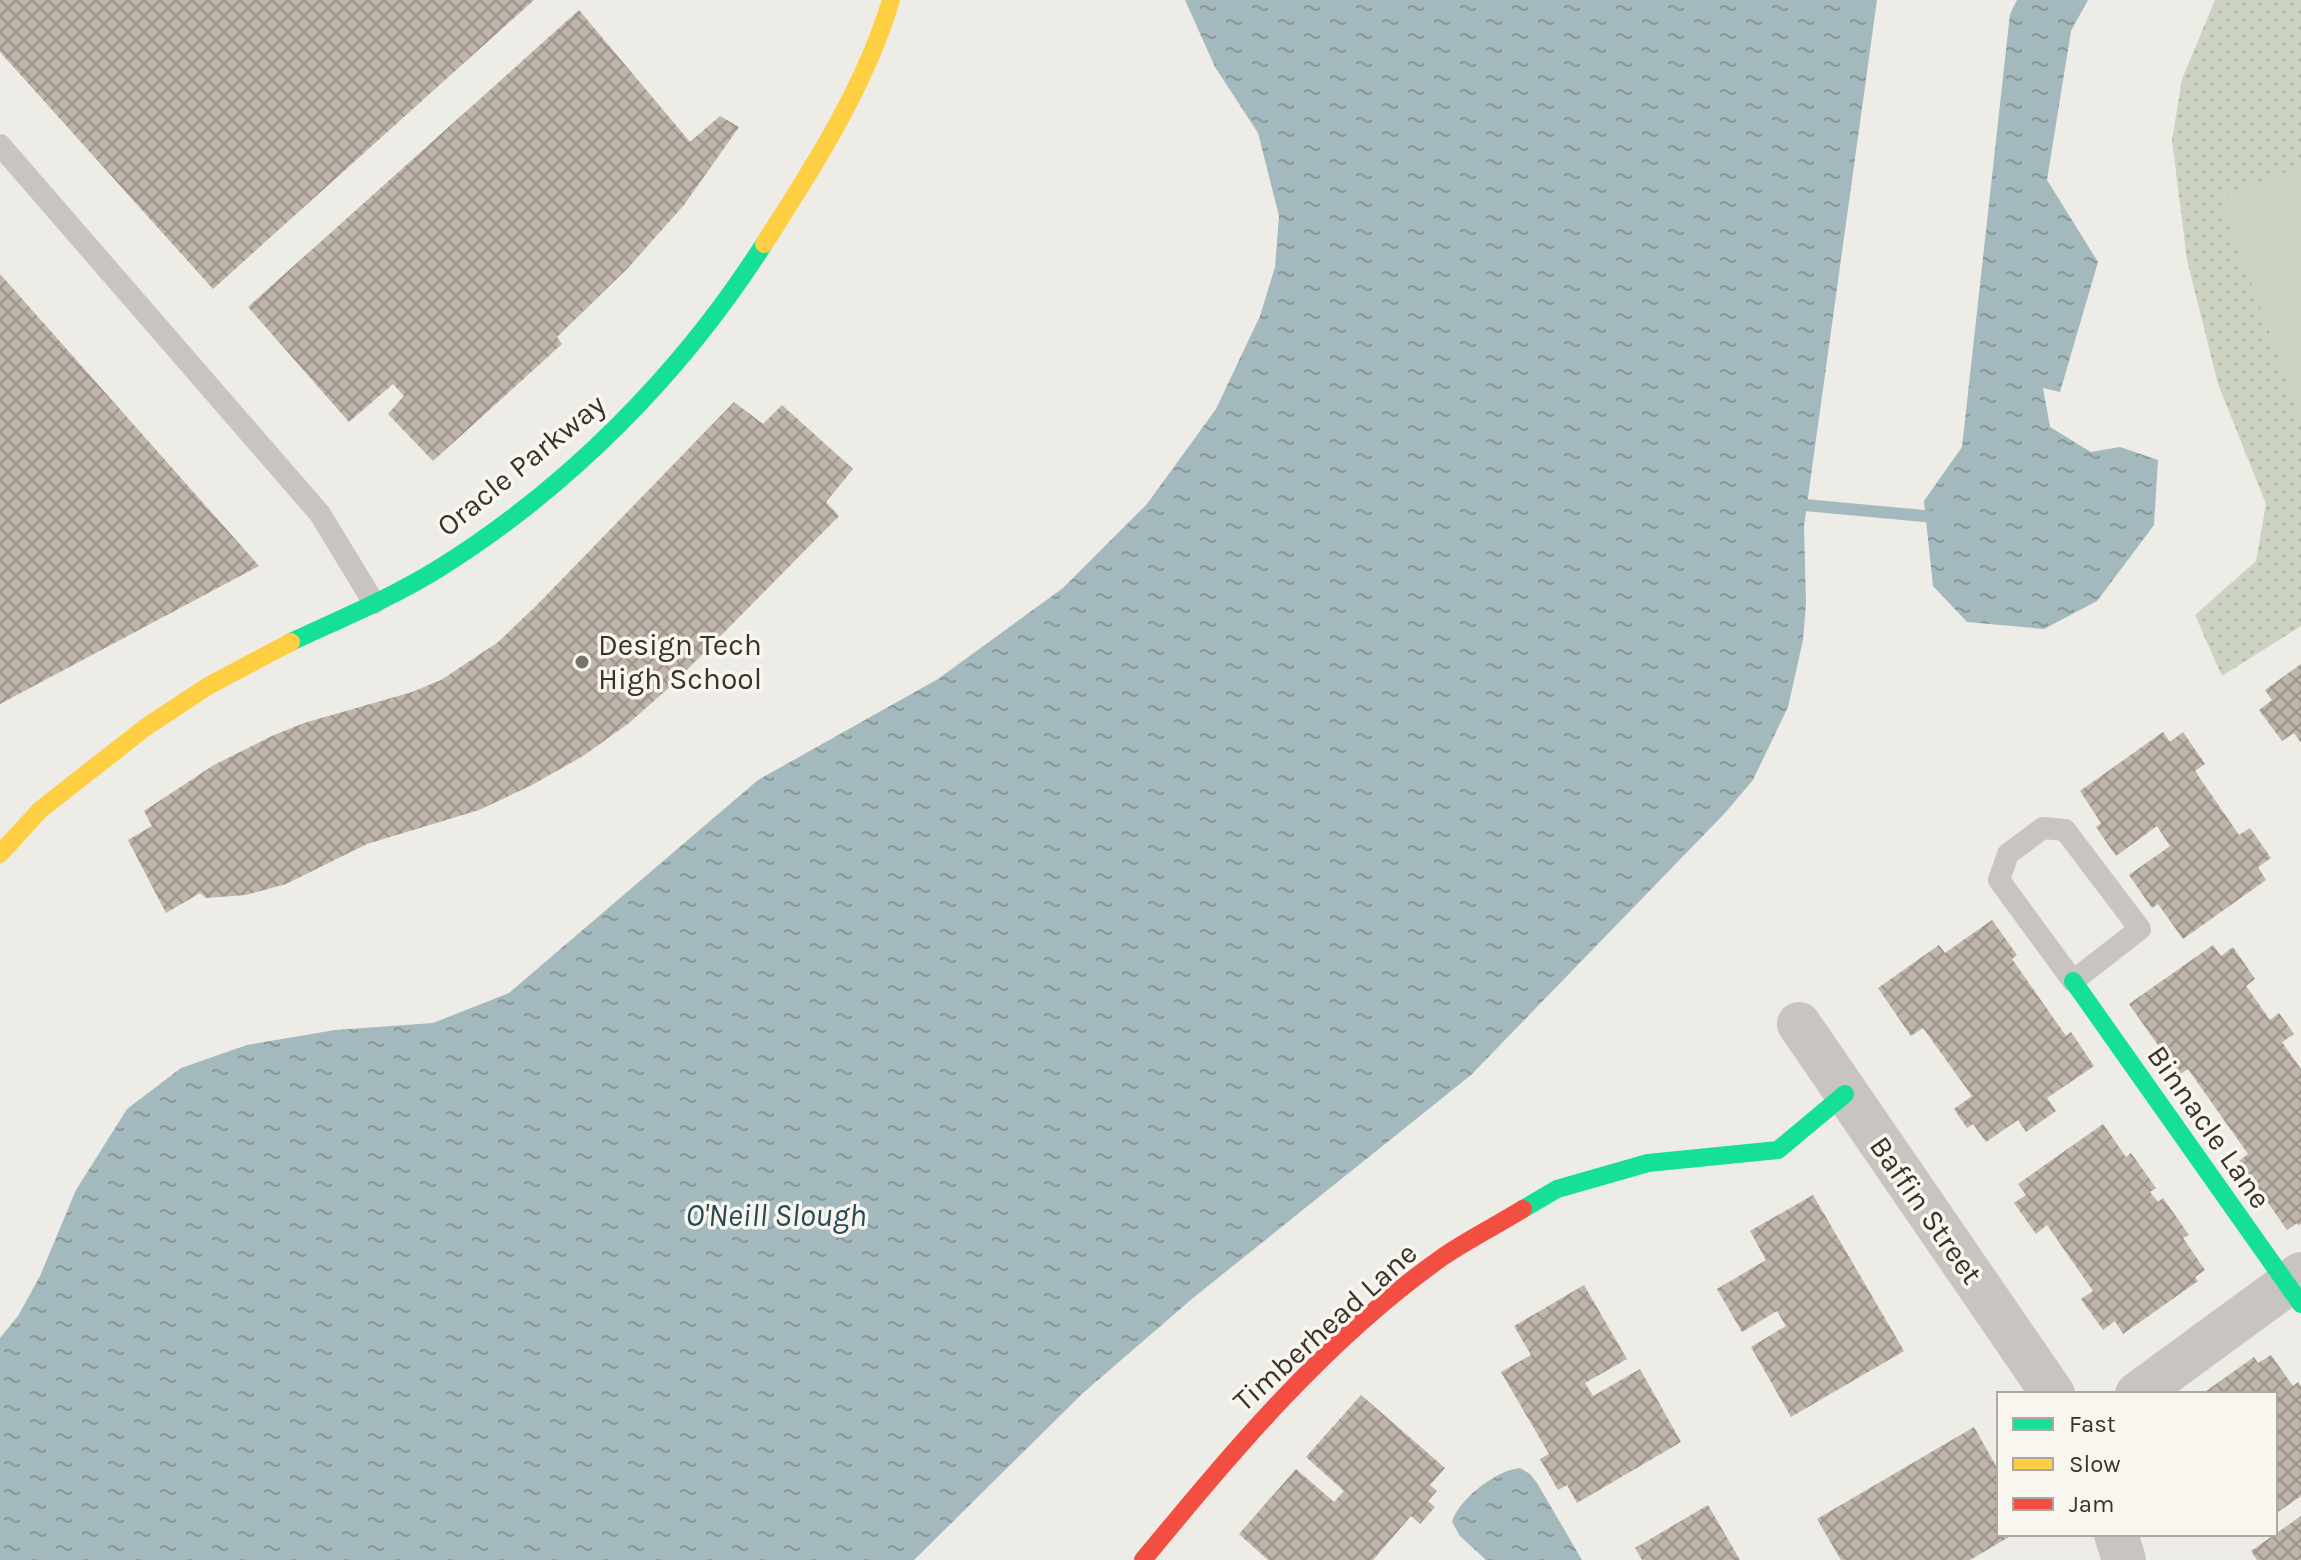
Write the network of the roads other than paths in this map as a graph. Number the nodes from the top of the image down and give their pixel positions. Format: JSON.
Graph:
{"nodes":[{"id":1,"x":891,"y":0,"type":"edge"},
{"id":2,"x":0,"y":145,"type":"edge"},
{"id":3,"x":374,"y":603,"type":"junction"},
{"id":4,"x":0,"y":854,"type":"edge"},
{"id":5,"x":2073,"y":981,"type":"junction"},
{"id":6,"x":1799,"y":1024,"type":"dead end"},
{"id":7,"x":1845,"y":1094,"type":"junction"},
{"id":8,"x":2296,"y":1287,"type":"edge"},
{"id":9,"x":2052,"y":1392,"type":"edge"},
{"id":10,"x":2140,"y":1392,"type":"edge"},
{"id":11,"x":2117,"y":1536,"type":"edge"},
{"id":12,"x":1143,"y":1560,"type":"edge"},
{"id":13,"x":2124,"y":1560,"type":"edge"}],
"edges":[{"from":1,"to":3,"type":"street","name":"Oracle Parkway"},
{"from":2,"to":3,"type":"lane"},
{"from":3,"to":4,"type":"street","name":"Oracle Parkway"},
{"from":5,"to":5,"type":"lane"},
{"from":5,"to":8,"type":"street","name":"Binnacle Lane"},
{"from":6,"to":7,"type":"street","name":"Baffin Street"},
{"from":7,"to":9,"type":"street","name":"Baffin Street"},
{"from":7,"to":12,"type":"street","name":"Timberhead Lane"},
{"from":8,"to":10,"type":"street"},
{"from":11,"to":13,"type":"street"}]}
